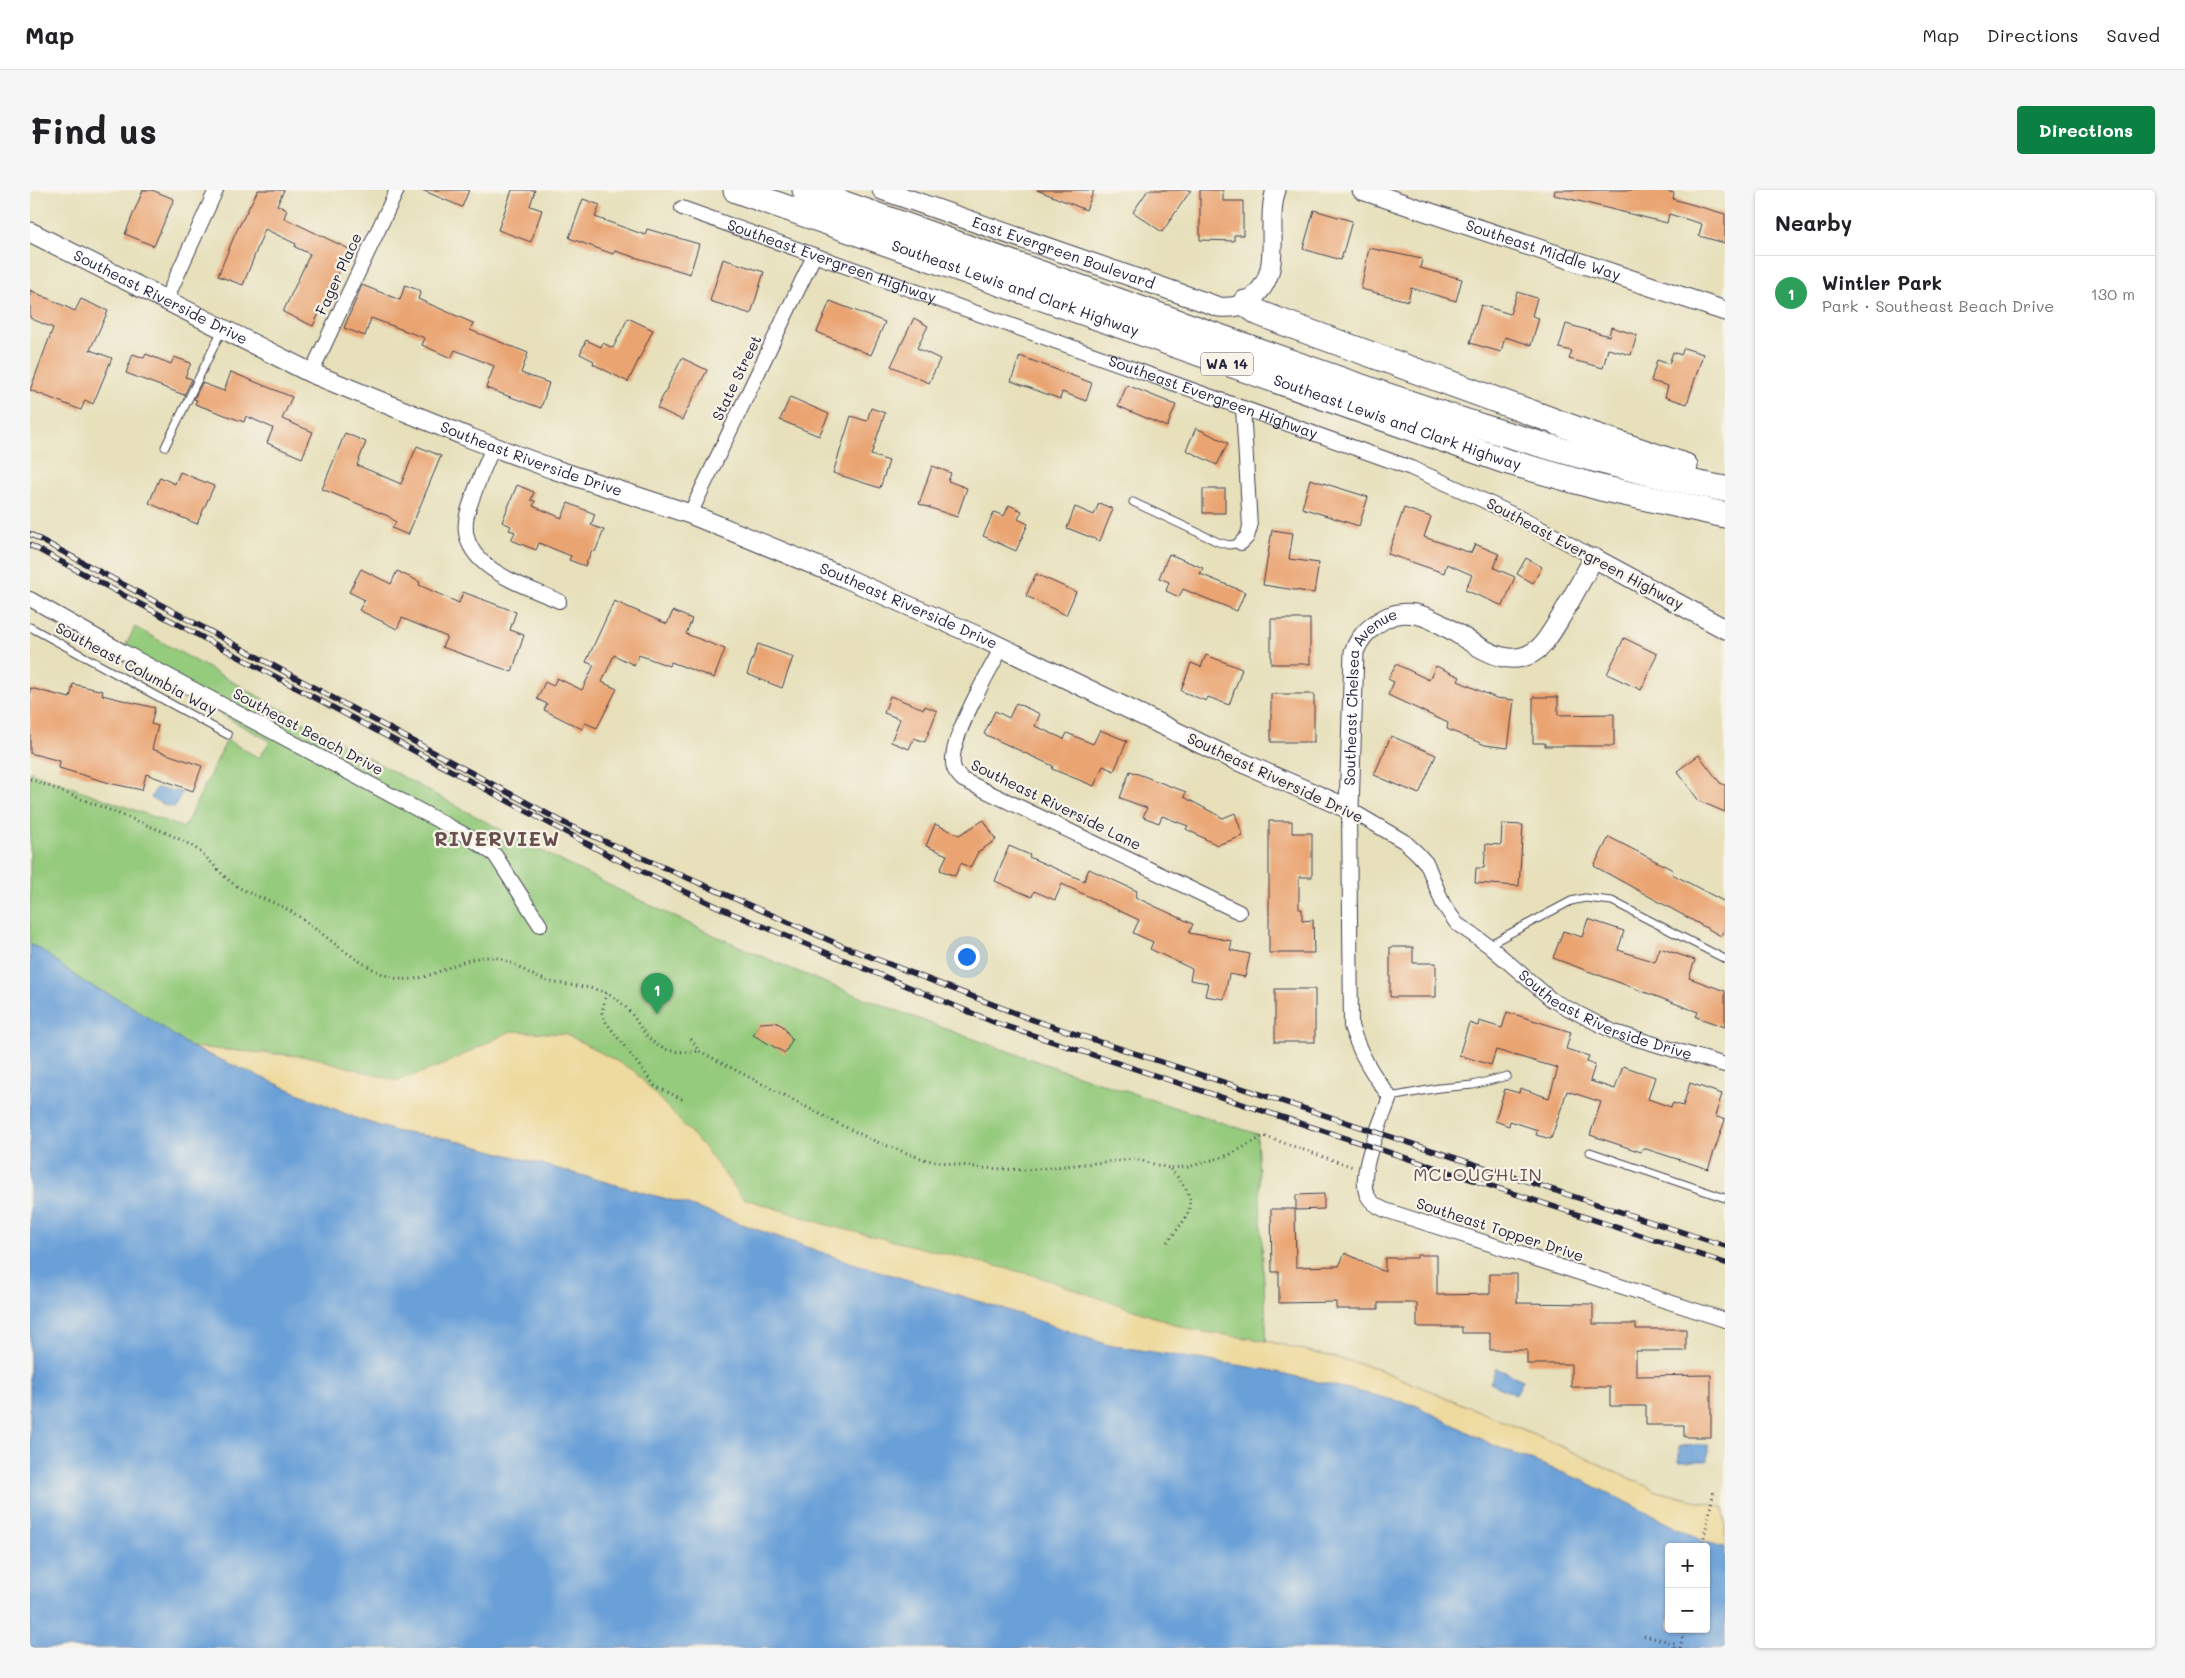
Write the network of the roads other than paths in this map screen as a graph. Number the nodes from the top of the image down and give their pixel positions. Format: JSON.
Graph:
{"nodes":[{"id":1,"x":216,"y":190,"type":"edge"},
{"id":2,"x":397,"y":190,"type":"edge"},
{"id":3,"x":736,"y":190,"type":"edge"},
{"id":4,"x":805,"y":190,"type":"edge"},
{"id":5,"x":882,"y":190,"type":"edge"},
{"id":6,"x":1276,"y":190,"type":"edge"},
{"id":7,"x":1362,"y":190,"type":"edge"},
{"id":8,"x":682,"y":208,"type":"dead end"},
{"id":9,"x":30,"y":232,"type":"edge"},
{"id":10,"x":814,"y":256,"type":"junction"},
{"id":11,"x":166,"y":302,"type":"junction"},
{"id":12,"x":1245,"y":303,"type":"junction"},
{"id":13,"x":1725,"y":312,"type":"edge"},
{"id":14,"x":222,"y":330,"type":"junction"},
{"id":15,"x":311,"y":373,"type":"junction"},
{"id":16,"x":1243,"y":408,"type":"junction"},
{"id":17,"x":165,"y":447,"type":"dead end"},
{"id":18,"x":493,"y":447,"type":"junction"},
{"id":19,"x":1725,"y":480,"type":"edge"},
{"id":20,"x":1725,"y":488,"type":"edge"},
{"id":21,"x":1133,"y":502,"type":"dead end"},
{"id":22,"x":690,"y":514,"type":"junction"},
{"id":23,"x":1725,"y":515,"type":"edge"},
{"id":24,"x":1241,"y":543,"type":"joint"},
{"id":25,"x":1594,"y":558,"type":"junction"},
{"id":26,"x":30,"y":599,"type":"edge"},
{"id":27,"x":559,"y":601,"type":"dead end"},
{"id":28,"x":30,"y":627,"type":"edge"},
{"id":29,"x":1725,"y":629,"type":"edge"},
{"id":30,"x":1002,"y":647,"type":"junction"},
{"id":31,"x":228,"y":735,"type":"dead end"},
{"id":32,"x":1349,"y":809,"type":"junction"},
{"id":33,"x":1239,"y":912,"type":"dead end"},
{"id":34,"x":540,"y":925,"type":"dead end"},
{"id":35,"x":1488,"y":945,"type":"junction"},
{"id":36,"x":1725,"y":959,"type":"edge"},
{"id":37,"x":1725,"y":1066,"type":"edge"},
{"id":38,"x":1507,"y":1076,"type":"dead end"},
{"id":39,"x":1390,"y":1097,"type":"junction"},
{"id":40,"x":1590,"y":1152,"type":"dead end"},
{"id":41,"x":1725,"y":1198,"type":"edge"},
{"id":42,"x":1725,"y":1320,"type":"edge"}],
"edges":[{"from":1,"to":11,"type":"street"},
{"from":2,"to":15,"type":"street","name":"Fager Place"},
{"from":3,"to":23,"type":"highway","name":"Southeast Lewis and Clark Highway","number":"WA 14"},
{"from":4,"to":20,"type":"highway","name":"Southeast Lewis and Clark Highway","number":"WA 14"},
{"from":5,"to":12,"type":"street","name":"East Evergreen Boulevard"},
{"from":6,"to":12,"type":"street"},
{"from":7,"to":13,"type":"street","name":"Southeast Middle Way"},
{"from":8,"to":10,"type":"street","name":"Southeast Evergreen Highway"},
{"from":9,"to":11,"type":"street","name":"Southeast Riverside Drive"},
{"from":10,"to":16,"type":"street","name":"Southeast Evergreen Highway"},
{"from":10,"to":22,"type":"street","name":"State Street"},
{"from":11,"to":14,"type":"street","name":"Southeast Riverside Drive"},
{"from":12,"to":19,"type":"highway"},
{"from":14,"to":15,"type":"street","name":"Southeast Riverside Drive"},
{"from":14,"to":17,"type":"lane"},
{"from":15,"to":18,"type":"street","name":"Southeast Riverside Drive"},
{"from":16,"to":24,"type":"street"},
{"from":16,"to":25,"type":"street","name":"Southeast Evergreen Highway"},
{"from":18,"to":22,"type":"street","name":"Southeast Riverside Drive"},
{"from":18,"to":27,"type":"street"},
{"from":21,"to":24,"type":"lane"},
{"from":22,"to":30,"type":"street","name":"Southeast Riverside Drive"},
{"from":25,"to":29,"type":"street","name":"Southeast Evergreen Highway"},
{"from":25,"to":32,"type":"street","name":"Southeast Chelsea Avenue"},
{"from":26,"to":34,"type":"street","name":"Southeast Beach Drive"},
{"from":28,"to":31,"type":"lane","name":"Southeast Columbia Way"},
{"from":30,"to":32,"type":"street","name":"Southeast Riverside Drive"},
{"from":30,"to":33,"type":"street","name":"Southeast Riverside Lane"},
{"from":32,"to":35,"type":"street","name":"Southeast Riverside Drive"},
{"from":32,"to":39,"type":"street","name":"Southeast Chelsea Avenue"},
{"from":35,"to":36,"type":"lane"},
{"from":35,"to":37,"type":"street","name":"Southeast Riverside Drive"},
{"from":38,"to":39,"type":"lane"},
{"from":39,"to":42,"type":"street","name":"Southeast Topper Drive"},
{"from":40,"to":41,"type":"lane"}]}
